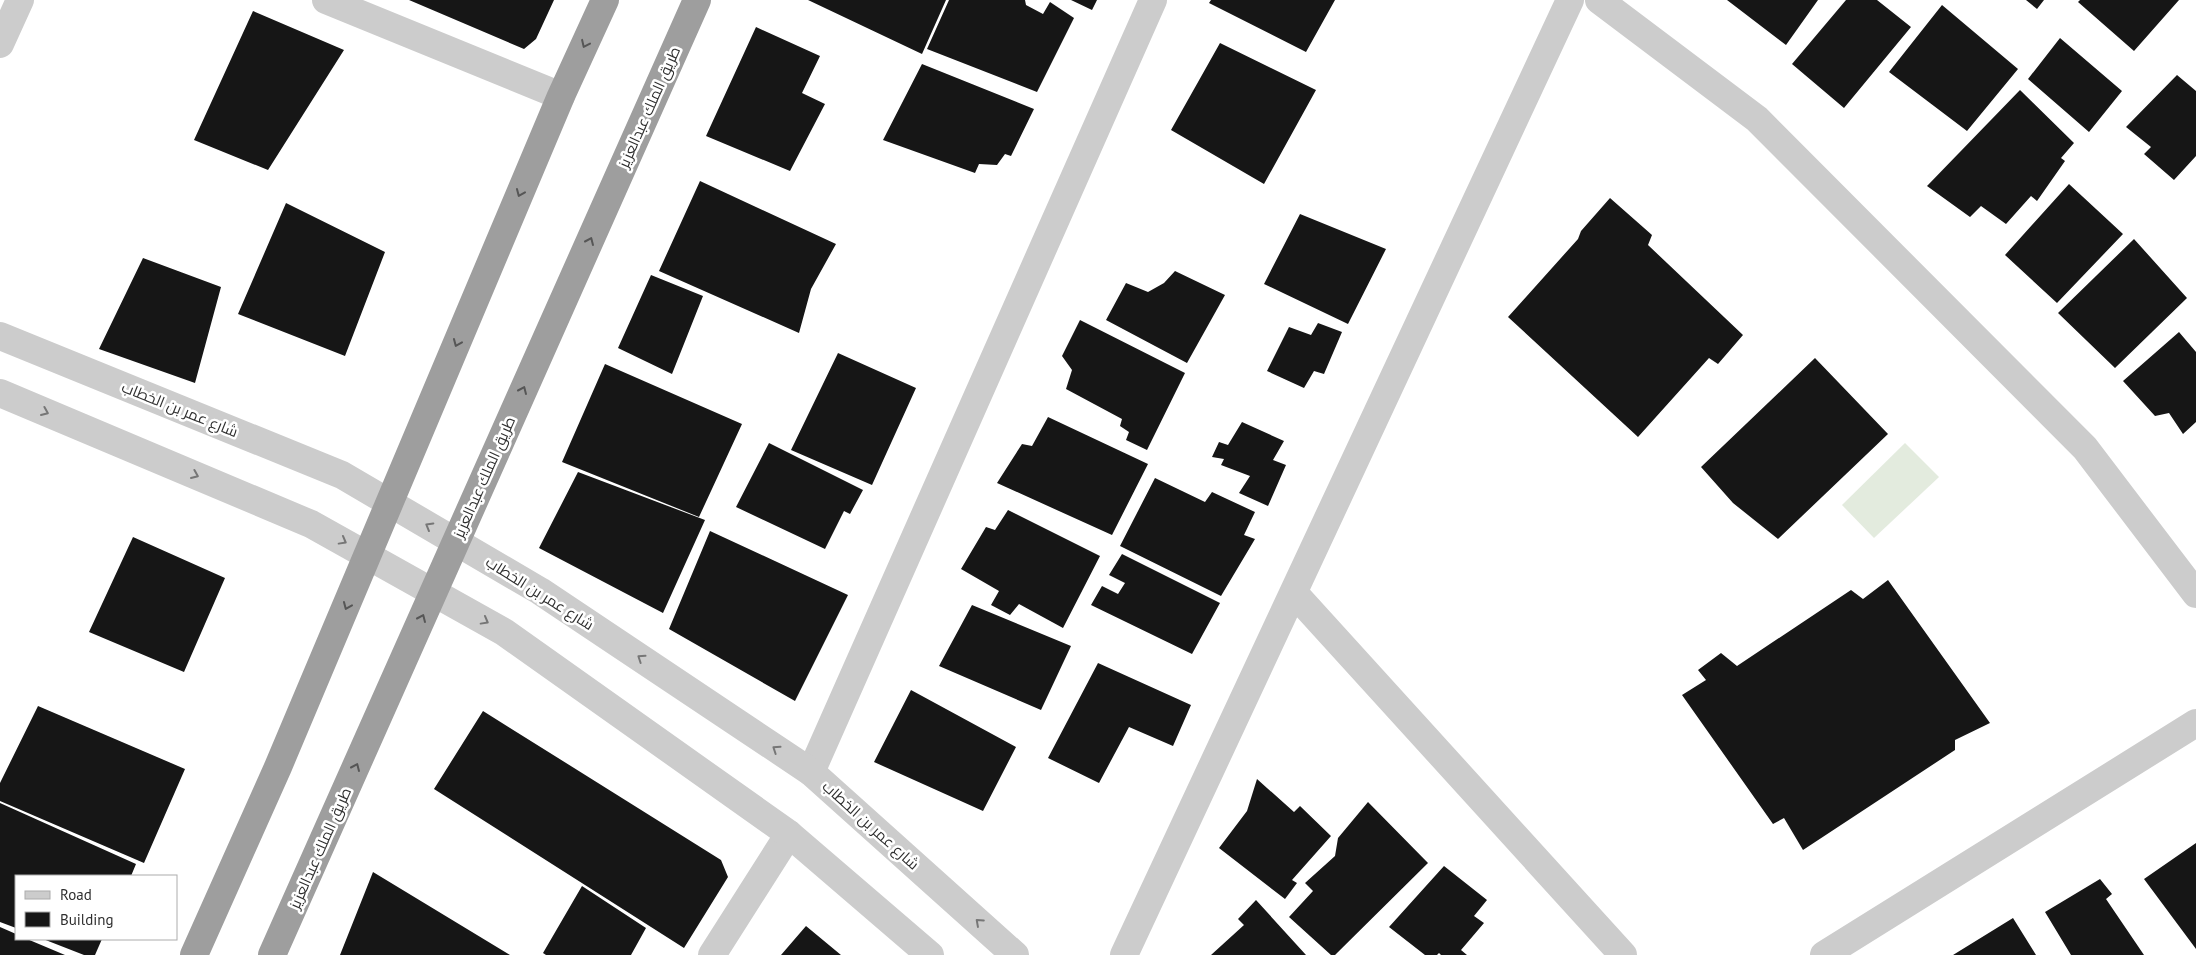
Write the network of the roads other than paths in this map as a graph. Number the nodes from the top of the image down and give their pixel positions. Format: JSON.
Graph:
{"nodes":[{"id":1,"x":20,"y":0,"type":"edge"},
{"id":2,"x":326,"y":0,"type":"edge"},
{"id":3,"x":606,"y":0,"type":"edge"},
{"id":4,"x":697,"y":0,"type":"edge"},
{"id":5,"x":1153,"y":0,"type":"edge"},
{"id":6,"x":1570,"y":0,"type":"edge"},
{"id":7,"x":1599,"y":0,"type":"edge"},
{"id":8,"x":0,"y":44,"type":"edge"},
{"id":9,"x":561,"y":96,"type":"junction"},
{"id":10,"x":0,"y":336,"type":"edge"},
{"id":11,"x":0,"y":393,"type":"edge"},
{"id":12,"x":390,"y":503,"type":"junction"},
{"id":13,"x":456,"y":541,"type":"junction"},
{"id":14,"x":368,"y":556,"type":"junction"},
{"id":15,"x":434,"y":592,"type":"junction"},
{"id":16,"x":1294,"y":593,"type":"junction"},
{"id":17,"x":2196,"y":594,"type":"edge"},
{"id":18,"x":2196,"y":723,"type":"edge"},
{"id":19,"x":811,"y":772,"type":"junction"},
{"id":20,"x":789,"y":834,"type":"junction"},
{"id":21,"x":194,"y":955,"type":"edge"},
{"id":22,"x":272,"y":955,"type":"edge"},
{"id":23,"x":712,"y":955,"type":"edge"},
{"id":24,"x":930,"y":955,"type":"edge"},
{"id":25,"x":1015,"y":955,"type":"edge"},
{"id":26,"x":1124,"y":955,"type":"edge"},
{"id":27,"x":1623,"y":955,"type":"edge"},
{"id":28,"x":1824,"y":955,"type":"edge"}],
"edges":[{"from":1,"to":8,"type":"street"},
{"from":2,"to":9,"type":"street"},
{"from":3,"to":9,"type":"highway","one_way":true},
{"from":13,"to":4,"type":"highway","name":"طريق الملك عبدالعزيز","one_way":true},
{"from":5,"to":19,"type":"street"},
{"from":6,"to":16,"type":"street"},
{"from":7,"to":17,"type":"street"},
{"from":9,"to":12,"type":"highway","one_way":true},
{"from":10,"to":12,"type":"street","name":"شارع عمر بن الخطاب"},
{"from":11,"to":14,"type":"street","one_way":true},
{"from":13,"to":12,"type":"street","name":"شارع عمر بن الخطاب","one_way":true},
{"from":12,"to":14,"type":"highway"},
{"from":13,"to":15,"type":"highway","name":"طريق الملك عبدالعزيز"},
{"from":19,"to":13,"type":"street","name":"شارع عمر بن الخطاب","one_way":true},
{"from":14,"to":15,"type":"street"},
{"from":14,"to":21,"type":"highway","one_way":true},
{"from":15,"to":20,"type":"street","one_way":true},
{"from":22,"to":15,"type":"highway","name":"طريق الملك عبدالعزيز","one_way":true},
{"from":16,"to":26,"type":"street"},
{"from":16,"to":27,"type":"street"},
{"from":18,"to":28,"type":"street"},
{"from":25,"to":19,"type":"street","name":"شارع عمر بن الخطاب","one_way":true},
{"from":20,"to":23,"type":"street"},
{"from":20,"to":24,"type":"street"}]}
